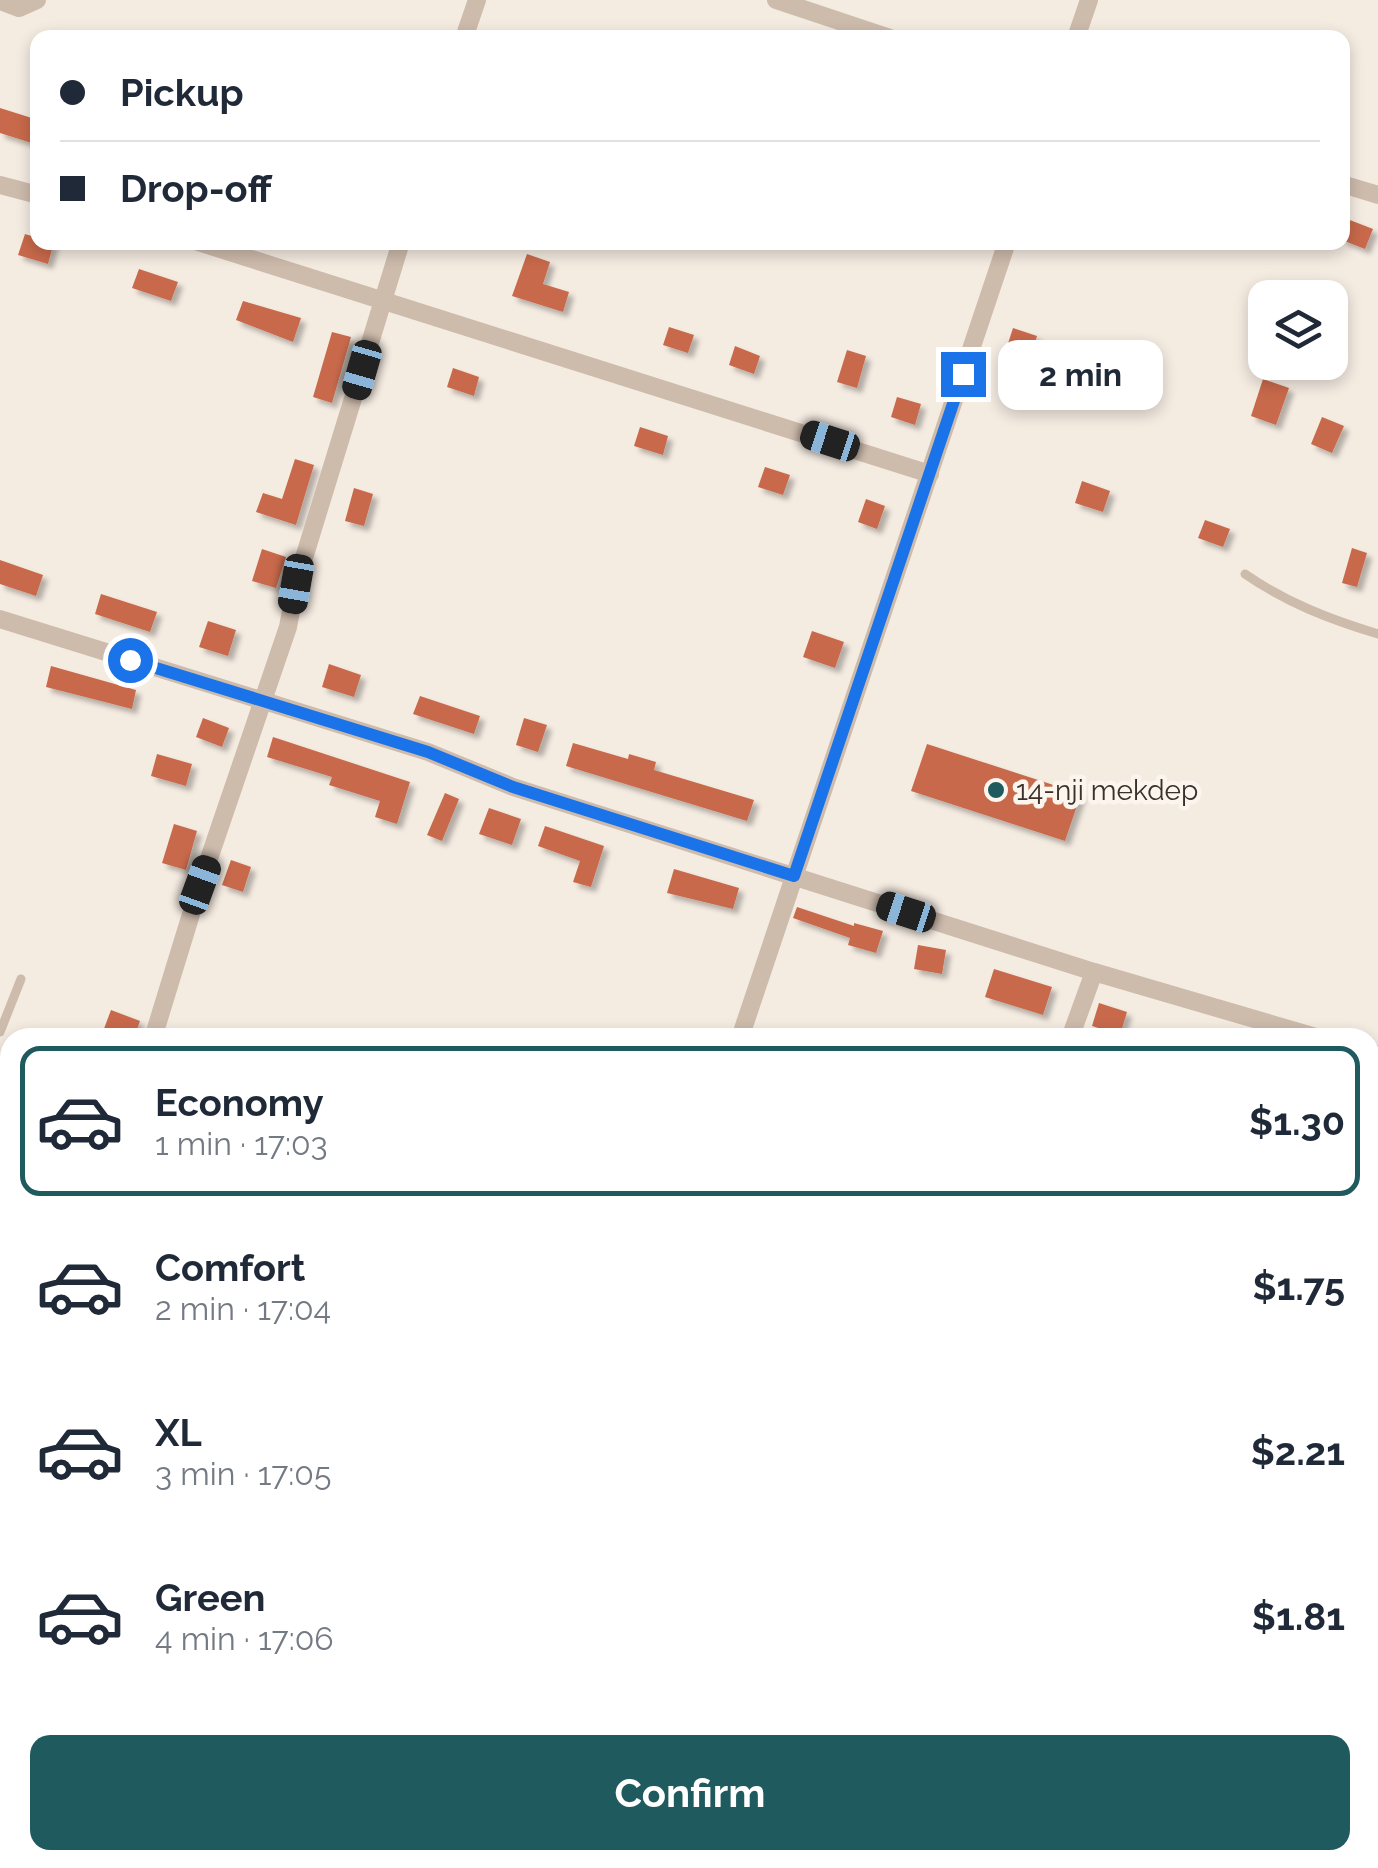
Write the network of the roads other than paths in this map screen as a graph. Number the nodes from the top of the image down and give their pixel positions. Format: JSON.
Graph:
{"nodes":[{"id":1,"x":36,"y":0,"type":"edge"},
{"id":2,"x":477,"y":0,"type":"edge"},
{"id":3,"x":776,"y":0,"type":"edge"},
{"id":4,"x":1090,"y":0,"type":"edge"},
{"id":5,"x":0,"y":1,"type":"edge"},
{"id":6,"x":467,"y":30,"type":"edge"},
{"id":7,"x":866,"y":30,"type":"edge"},
{"id":8,"x":1079,"y":30,"type":"edge"},
{"id":9,"x":0,"y":185,"type":"edge"},
{"id":10,"x":1350,"y":186,"type":"edge"},
{"id":11,"x":1377,"y":192,"type":"edge"},
{"id":12,"x":30,"y":193,"type":"edge"},
{"id":13,"x":223,"y":250,"type":"edge"},
{"id":14,"x":399,"y":250,"type":"edge"},
{"id":15,"x":1004,"y":250,"type":"edge"},
{"id":16,"x":382,"y":301,"type":"junction"},
{"id":17,"x":930,"y":474,"type":"junction"},
{"id":18,"x":1245,"y":574,"type":"dead end"},
{"id":19,"x":0,"y":619,"type":"edge"},
{"id":20,"x":1378,"y":634,"type":"edge"},
{"id":21,"x":263,"y":702,"type":"junction"},
{"id":22,"x":794,"y":876,"type":"junction"},
{"id":23,"x":1094,"y":972,"type":"junction"},
{"id":24,"x":22,"y":979,"type":"dead end"},
{"id":25,"x":2,"y":1028,"type":"edge"},
{"id":26,"x":156,"y":1028,"type":"edge"},
{"id":27,"x":743,"y":1028,"type":"edge"},
{"id":28,"x":1074,"y":1028,"type":"edge"},
{"id":29,"x":1285,"y":1028,"type":"edge"}],
"edges":[{"from":1,"to":5,"type":"street"},
{"from":2,"to":6,"type":"street"},
{"from":3,"to":7,"type":"street"},
{"from":4,"to":8,"type":"street"},
{"from":9,"to":12,"type":"street"},
{"from":10,"to":11,"type":"street"},
{"from":13,"to":16,"type":"street"},
{"from":14,"to":16,"type":"street"},
{"from":15,"to":17,"type":"street"},
{"from":16,"to":17,"type":"street"},
{"from":16,"to":21,"type":"street"},
{"from":17,"to":22,"type":"street"},
{"from":18,"to":20,"type":"lane"},
{"from":19,"to":21,"type":"street"},
{"from":21,"to":22,"type":"street"},
{"from":21,"to":26,"type":"street"},
{"from":22,"to":23,"type":"street"},
{"from":22,"to":27,"type":"street"},
{"from":23,"to":28,"type":"street"},
{"from":23,"to":29,"type":"street"},
{"from":24,"to":25,"type":"lane"}]}
